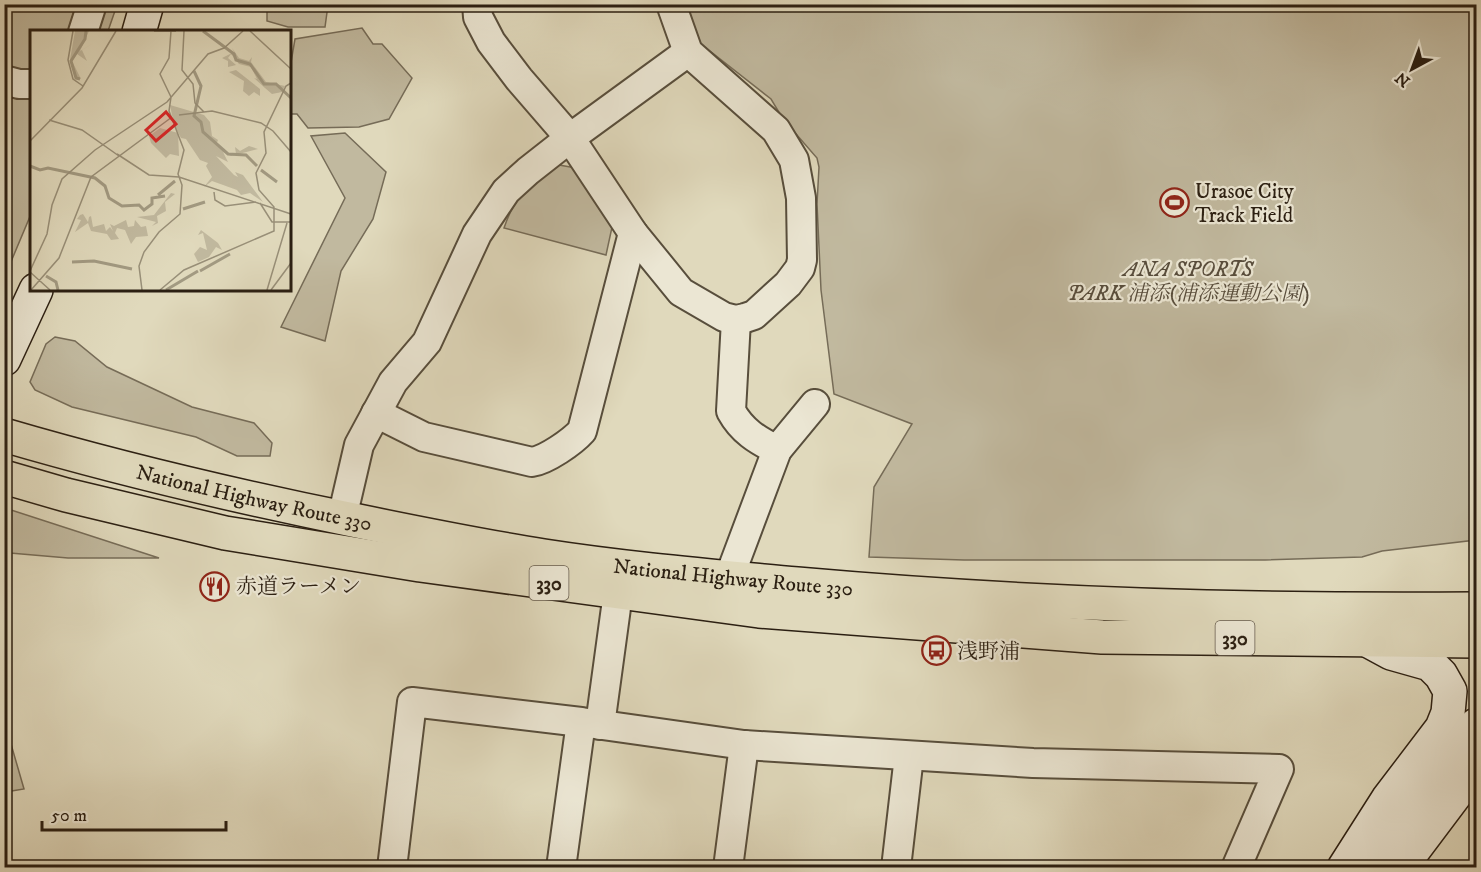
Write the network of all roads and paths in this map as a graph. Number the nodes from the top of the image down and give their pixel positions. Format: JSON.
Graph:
{"nodes":[{"id":1,"x":92,"y":4,"type":"edge"},
{"id":2,"x":147,"y":4,"type":"edge"},
{"id":3,"x":477,"y":4,"type":"edge"},
{"id":4,"x":671,"y":4,"type":"edge"},
{"id":5,"x":84,"y":30,"type":"edge"},
{"id":6,"x":140,"y":30,"type":"edge"},
{"id":7,"x":688,"y":52,"type":"junction"},
{"id":8,"x":4,"y":80,"type":"edge"},
{"id":9,"x":30,"y":84,"type":"edge"},
{"id":10,"x":570,"y":138,"type":"junction"},
{"id":11,"x":633,"y":233,"type":"junction"},
{"id":12,"x":36,"y":291,"type":"edge"},
{"id":13,"x":736,"y":320,"type":"junction"},
{"id":14,"x":4,"y":359,"type":"edge"},
{"id":15,"x":815,"y":404,"type":"dead end"},
{"id":16,"x":376,"y":414,"type":"junction"},
{"id":17,"x":4,"y":435,"type":"edge"},
{"id":18,"x":777,"y":450,"type":"junction"},
{"id":19,"x":4,"y":477,"type":"edge"},
{"id":20,"x":342,"y":518,"type":"junction"},
{"id":21,"x":729,"y":578,"type":"junction"},
{"id":22,"x":618,"y":593,"type":"junction"},
{"id":23,"x":1476,"y":609,"type":"edge"},
{"id":24,"x":1367,"y":640,"type":"junction"},
{"id":25,"x":1476,"y":641,"type":"edge"},
{"id":26,"x":590,"y":724,"type":"junction"},
{"id":27,"x":1476,"y":725,"type":"edge"},
{"id":28,"x":744,"y":745,"type":"junction"},
{"id":29,"x":909,"y":756,"type":"junction"},
{"id":30,"x":1476,"y":767,"type":"edge"},
{"id":31,"x":392,"y":867,"type":"edge"},
{"id":32,"x":561,"y":867,"type":"edge"},
{"id":33,"x":728,"y":867,"type":"edge"},
{"id":34,"x":896,"y":867,"type":"edge"},
{"id":35,"x":1236,"y":867,"type":"edge"},
{"id":36,"x":1344,"y":867,"type":"edge"},
{"id":37,"x":1372,"y":867,"type":"edge"},
{"id":38,"x":1400,"y":867,"type":"edge"}],
"edges":[{"from":1,"to":5,"type":"street"},
{"from":2,"to":6,"type":"street"},
{"from":3,"to":10,"type":"street"},
{"from":4,"to":7,"type":"street"},
{"from":7,"to":10,"type":"street"},
{"from":7,"to":13,"type":"street"},
{"from":8,"to":9,"type":"street"},
{"from":10,"to":11,"type":"street"},
{"from":10,"to":16,"type":"street"},
{"from":11,"to":13,"type":"street"},
{"from":11,"to":16,"type":"street"},
{"from":12,"to":14,"type":"street"},
{"from":13,"to":18,"type":"street"},
{"from":15,"to":18,"type":"street"},
{"from":16,"to":20,"type":"street"},
{"from":17,"to":20,"type":"highway","name":"National Highway Route 330","number":"330"},
{"from":18,"to":21,"type":"street"},
{"from":19,"to":22,"type":"highway","name":"National Highway Route 330","number":"330"},
{"from":20,"to":21,"type":"highway","name":"National Highway Route 330","number":"330"},
{"from":21,"to":23,"type":"highway","name":"National Highway Route 330","number":"330"},
{"from":22,"to":24,"type":"highway","name":"National Highway Route 330","number":"330"},
{"from":22,"to":26,"type":"street"},
{"from":24,"to":25,"type":"highway","name":"National Highway Route 330","number":"330"},
{"from":24,"to":36,"type":"street"},
{"from":26,"to":28,"type":"street"},
{"from":26,"to":31,"type":"street"},
{"from":26,"to":32,"type":"street"},
{"from":27,"to":37,"type":"street"},
{"from":28,"to":29,"type":"street"},
{"from":28,"to":33,"type":"street"},
{"from":29,"to":34,"type":"street"},
{"from":29,"to":35,"type":"street"},
{"from":30,"to":38,"type":"street"}]}
